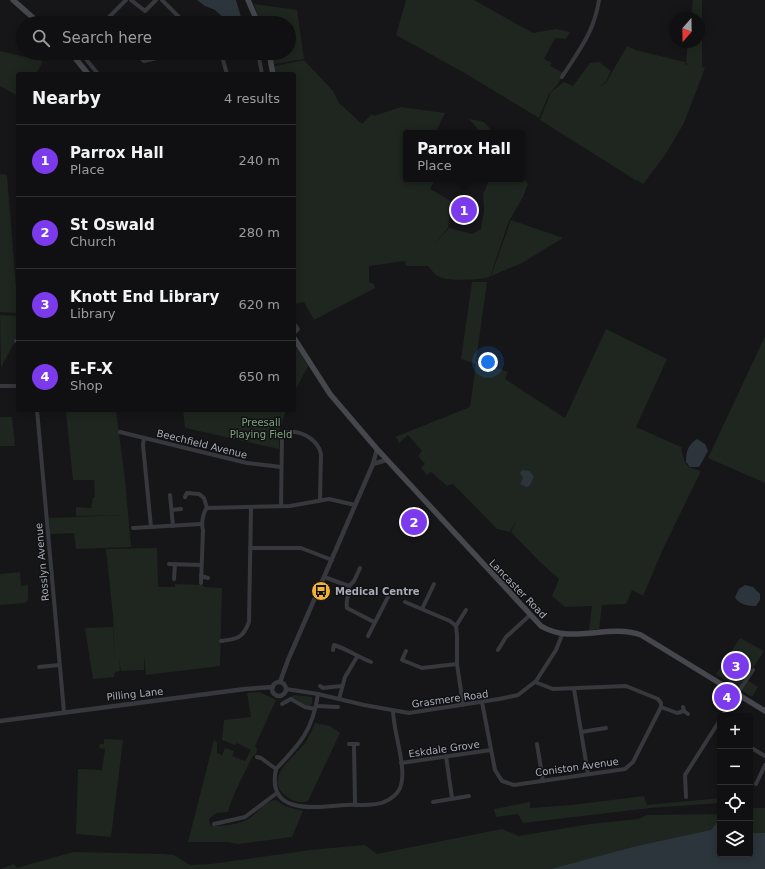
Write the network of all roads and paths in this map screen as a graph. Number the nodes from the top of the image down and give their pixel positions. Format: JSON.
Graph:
{"nodes":[{"id":1,"x":13,"y":0,"type":"edge"},
{"id":2,"x":126,"y":0,"type":"edge"},
{"id":3,"x":131,"y":0,"type":"edge"},
{"id":4,"x":156,"y":0,"type":"edge"},
{"id":5,"x":162,"y":0,"type":"edge"},
{"id":6,"x":248,"y":0,"type":"edge"},
{"id":7,"x":599,"y":0,"type":"edge"},
{"id":8,"x":31,"y":16,"type":"edge"},
{"id":9,"x":111,"y":16,"type":"edge"},
{"id":10,"x":178,"y":16,"type":"edge"},
{"id":11,"x":255,"y":16,"type":"edge"},
{"id":12,"x":77,"y":60,"type":"edge"},
{"id":13,"x":87,"y":60,"type":"edge"},
{"id":14,"x":223,"y":60,"type":"edge"},
{"id":15,"x":259,"y":60,"type":"edge"},
{"id":16,"x":270,"y":60,"type":"edge"},
{"id":17,"x":86,"y":72,"type":"edge"},
{"id":18,"x":96,"y":72,"type":"edge"},
{"id":19,"x":226,"y":72,"type":"edge"},
{"id":20,"x":262,"y":72,"type":"edge"},
{"id":21,"x":273,"y":72,"type":"edge"},
{"id":22,"x":562,"y":77,"type":"dead end"},
{"id":23,"x":296,"y":341,"type":"edge"},
{"id":24,"x":0,"y":386,"type":"edge"},
{"id":25,"x":16,"y":386,"type":"edge"},
{"id":26,"x":37,"y":412,"type":"edge"},
{"id":27,"x":120,"y":432,"type":"dead end"},
{"id":28,"x":144,"y":438,"type":"junction"},
{"id":29,"x":378,"y":451,"type":"junction"},
{"id":30,"x":386,"y":460,"type":"junction"},
{"id":31,"x":373,"y":464,"type":"junction"},
{"id":32,"x":281,"y":467,"type":"junction"},
{"id":33,"x":170,"y":495,"type":"dead end"},
{"id":34,"x":186,"y":497,"type":"dead end"},
{"id":35,"x":320,"y":499,"type":"junction"},
{"id":36,"x":355,"y":505,"type":"junction"},
{"id":37,"x":281,"y":506,"type":"junction"},
{"id":38,"x":251,"y":507,"type":"junction"},
{"id":39,"x":207,"y":508,"type":"junction"},
{"id":40,"x":181,"y":509,"type":"dead end"},
{"id":41,"x":172,"y":510,"type":"junction"},
{"id":42,"x":201,"y":524,"type":"junction"},
{"id":43,"x":173,"y":526,"type":"junction"},
{"id":44,"x":151,"y":527,"type":"junction"},
{"id":45,"x":133,"y":528,"type":"dead end"},
{"id":46,"x":250,"y":548,"type":"junction"},
{"id":47,"x":332,"y":560,"type":"junction"},
{"id":48,"x":168,"y":564,"type":"dead end"},
{"id":49,"x":175,"y":564,"type":"junction"},
{"id":50,"x":202,"y":566,"type":"junction"},
{"id":51,"x":360,"y":568,"type":"dead end"},
{"id":52,"x":201,"y":576,"type":"junction"},
{"id":53,"x":324,"y":577,"type":"junction"},
{"id":54,"x":208,"y":578,"type":"dead end"},
{"id":55,"x":174,"y":579,"type":"dead end"},
{"id":56,"x":201,"y":583,"type":"dead end"},
{"id":57,"x":434,"y":584,"type":"dead end"},
{"id":58,"x":349,"y":586,"type":"junction"},
{"id":59,"x":388,"y":596,"type":"dead end"},
{"id":60,"x":405,"y":602,"type":"dead end"},
{"id":61,"x":422,"y":609,"type":"junction"},
{"id":62,"x":466,"y":610,"type":"dead end"},
{"id":63,"x":530,"y":615,"type":"junction"},
{"id":64,"x":374,"y":622,"type":"junction"},
{"id":65,"x":456,"y":626,"type":"junction"},
{"id":66,"x":562,"y":635,"type":"junction"},
{"id":67,"x":368,"y":636,"type":"dead end"},
{"id":68,"x":221,"y":640,"type":"dead end"},
{"id":69,"x":333,"y":650,"type":"dead end"},
{"id":70,"x":498,"y":650,"type":"dead end"},
{"id":71,"x":406,"y":651,"type":"dead end"},
{"id":72,"x":357,"y":657,"type":"junction"},
{"id":73,"x":371,"y":662,"type":"dead end"},
{"id":74,"x":457,"y":664,"type":"junction"},
{"id":75,"x":59,"y":665,"type":"junction"},
{"id":76,"x":39,"y":667,"type":"dead end"},
{"id":77,"x":753,"y":670,"type":"dead end"},
{"id":78,"x":280,"y":682,"type":"junction"},
{"id":79,"x":535,"y":682,"type":"junction"},
{"id":80,"x":320,"y":686,"type":"dead end"},
{"id":81,"x":341,"y":686,"type":"junction"},
{"id":82,"x":273,"y":687,"type":"junction"},
{"id":83,"x":286,"y":689,"type":"junction"},
{"id":84,"x":574,"y":689,"type":"junction"},
{"id":85,"x":736,"y":693,"type":"junction"},
{"id":86,"x":318,"y":694,"type":"junction"},
{"id":87,"x":339,"y":699,"type":"junction"},
{"id":88,"x":482,"y":702,"type":"junction"},
{"id":89,"x":285,"y":704,"type":"dead end"},
{"id":90,"x":463,"y":705,"type":"junction"},
{"id":91,"x":315,"y":707,"type":"junction"},
{"id":92,"x":338,"y":707,"type":"dead end"},
{"id":93,"x":661,"y":707,"type":"junction"},
{"id":94,"x":394,"y":710,"type":"junction"},
{"id":95,"x":685,"y":711,"type":"dead end"},
{"id":96,"x":765,"y":711,"type":"edge"},
{"id":97,"x":64,"y":712,"type":"junction"},
{"id":98,"x":724,"y":713,"type":"edge"},
{"id":99,"x":0,"y":721,"type":"edge"},
{"id":100,"x":606,"y":728,"type":"dead end"},
{"id":101,"x":717,"y":728,"type":"edge"},
{"id":102,"x":581,"y":732,"type":"junction"},
{"id":103,"x":354,"y":744,"type":"dead end"},
{"id":104,"x":537,"y":744,"type":"dead end"},
{"id":105,"x":753,"y":749,"type":"edge"},
{"id":106,"x":490,"y":750,"type":"junction"},
{"id":107,"x":446,"y":756,"type":"junction"},
{"id":108,"x":765,"y":756,"type":"edge"},
{"id":109,"x":261,"y":757,"type":"dead end"},
{"id":110,"x":401,"y":764,"type":"junction"},
{"id":111,"x":765,"y":765,"type":"edge"},
{"id":112,"x":276,"y":769,"type":"junction"},
{"id":113,"x":588,"y":774,"type":"junction"},
{"id":114,"x":543,"y":781,"type":"junction"},
{"id":115,"x":756,"y":784,"type":"dead end"},
{"id":116,"x":278,"y":793,"type":"junction"},
{"id":117,"x":469,"y":796,"type":"dead end"},
{"id":118,"x":686,"y":797,"type":"dead end"},
{"id":119,"x":452,"y":798,"type":"junction"},
{"id":120,"x":433,"y":802,"type":"dead end"},
{"id":121,"x":355,"y":804,"type":"junction"},
{"id":122,"x":214,"y":824,"type":"dead end"}],
"edges":[{"from":1,"to":8,"type":"main road"},
{"from":2,"to":9,"type":"street"},
{"from":3,"to":4,"type":"street"},
{"from":5,"to":10,"type":"street"},
{"from":6,"to":11,"type":"main road"},
{"from":7,"to":22,"type":"street"},
{"from":12,"to":17,"type":"main road"},
{"from":13,"to":18,"type":"street"},
{"from":14,"to":19,"type":"street"},
{"from":15,"to":20,"type":"street"},
{"from":16,"to":21,"type":"main road"},
{"from":23,"to":29,"type":"main road","name":"Lancaster Road"},
{"from":24,"to":25,"type":"street"},
{"from":26,"to":75,"type":"street","name":"Rosslyn Avenue"},
{"from":27,"to":28,"type":"street","name":"Beechfield Avenue"},
{"from":28,"to":32,"type":"street","name":"Beechfield Avenue"},
{"from":28,"to":44,"type":"street"},
{"from":29,"to":30,"type":"main road","name":"Lancaster Road"},
{"from":29,"to":31,"type":"street"},
{"from":30,"to":31,"type":"street"},
{"from":30,"to":63,"type":"main road","name":"Lancaster Road"},
{"from":31,"to":36,"type":"street"},
{"from":32,"to":35,"type":"street"},
{"from":32,"to":37,"type":"street"},
{"from":33,"to":41,"type":"street"},
{"from":34,"to":39,"type":"street"},
{"from":35,"to":36,"type":"street"},
{"from":35,"to":37,"type":"street"},
{"from":36,"to":47,"type":"street"},
{"from":37,"to":38,"type":"street"},
{"from":38,"to":39,"type":"street"},
{"from":38,"to":46,"type":"street"},
{"from":39,"to":42,"type":"street"},
{"from":40,"to":41,"type":"street"},
{"from":41,"to":43,"type":"street"},
{"from":42,"to":43,"type":"street"},
{"from":42,"to":50,"type":"street"},
{"from":43,"to":44,"type":"street"},
{"from":44,"to":45,"type":"street"},
{"from":46,"to":47,"type":"street"},
{"from":46,"to":68,"type":"street"},
{"from":47,"to":53,"type":"street"},
{"from":48,"to":49,"type":"street"},
{"from":49,"to":50,"type":"street"},
{"from":49,"to":55,"type":"street"},
{"from":50,"to":52,"type":"street"},
{"from":51,"to":58,"type":"street"},
{"from":52,"to":54,"type":"street"},
{"from":52,"to":56,"type":"street"},
{"from":53,"to":58,"type":"street"},
{"from":53,"to":78,"type":"street"},
{"from":57,"to":61,"type":"street"},
{"from":58,"to":64,"type":"street"},
{"from":59,"to":64,"type":"street"},
{"from":60,"to":61,"type":"street"},
{"from":61,"to":65,"type":"street"},
{"from":62,"to":65,"type":"street"},
{"from":63,"to":66,"type":"main road","name":"Lancaster Road"},
{"from":63,"to":70,"type":"street"},
{"from":64,"to":67,"type":"street"},
{"from":65,"to":74,"type":"street"},
{"from":66,"to":79,"type":"street","name":"Grasmere Road"},
{"from":66,"to":85,"type":"main road","name":"Lancaster Road"},
{"from":69,"to":72,"type":"street"},
{"from":71,"to":74,"type":"street"},
{"from":72,"to":73,"type":"street"},
{"from":72,"to":81,"type":"street"},
{"from":74,"to":90,"type":"street"},
{"from":75,"to":76,"type":"street"},
{"from":75,"to":97,"type":"street","name":"Rosslyn Avenue"},
{"from":77,"to":85,"type":"street"},
{"from":78,"to":82,"type":"street"},
{"from":78,"to":83,"type":"street"},
{"from":79,"to":84,"type":"street"},
{"from":79,"to":88,"type":"street","name":"Grasmere Road"},
{"from":80,"to":81,"type":"street"},
{"from":81,"to":87,"type":"street"},
{"from":82,"to":83,"type":"street"},
{"from":82,"to":97,"type":"street","name":"Pilling Lane"},
{"from":83,"to":86,"type":"street","name":"Grasmere Road"},
{"from":84,"to":93,"type":"street"},
{"from":84,"to":102,"type":"street"},
{"from":85,"to":96,"type":"main road","name":"Lancaster Road"},
{"from":85,"to":98,"type":"street"},
{"from":86,"to":87,"type":"street","name":"Grasmere Road"},
{"from":86,"to":91,"type":"street"},
{"from":87,"to":94,"type":"street","name":"Grasmere Road"},
{"from":88,"to":90,"type":"street","name":"Grasmere Road"},
{"from":88,"to":106,"type":"street","name":"Coniston Avenue"},
{"from":89,"to":91,"type":"street"},
{"from":90,"to":94,"type":"street","name":"Grasmere Road"},
{"from":91,"to":92,"type":"street"},
{"from":91,"to":112,"type":"street"},
{"from":93,"to":95,"type":"street"},
{"from":93,"to":113,"type":"street","name":"Coniston Avenue"},
{"from":94,"to":110,"type":"street"},
{"from":97,"to":99,"type":"street","name":"Pilling Lane"},
{"from":100,"to":102,"type":"street"},
{"from":101,"to":118,"type":"street"},
{"from":102,"to":113,"type":"street"},
{"from":103,"to":121,"type":"street"},
{"from":104,"to":114,"type":"street"},
{"from":105,"to":108,"type":"street"},
{"from":106,"to":107,"type":"street","name":"Eskdale Grove"},
{"from":106,"to":114,"type":"street","name":"Coniston Avenue"},
{"from":107,"to":110,"type":"street","name":"Eskdale Grove"},
{"from":107,"to":119,"type":"street"},
{"from":109,"to":112,"type":"street"},
{"from":110,"to":121,"type":"street"},
{"from":111,"to":115,"type":"street"},
{"from":112,"to":116,"type":"street"},
{"from":113,"to":114,"type":"street","name":"Coniston Avenue"},
{"from":116,"to":121,"type":"street"},
{"from":116,"to":122,"type":"street"},
{"from":117,"to":119,"type":"street"},
{"from":119,"to":120,"type":"street"}]}
